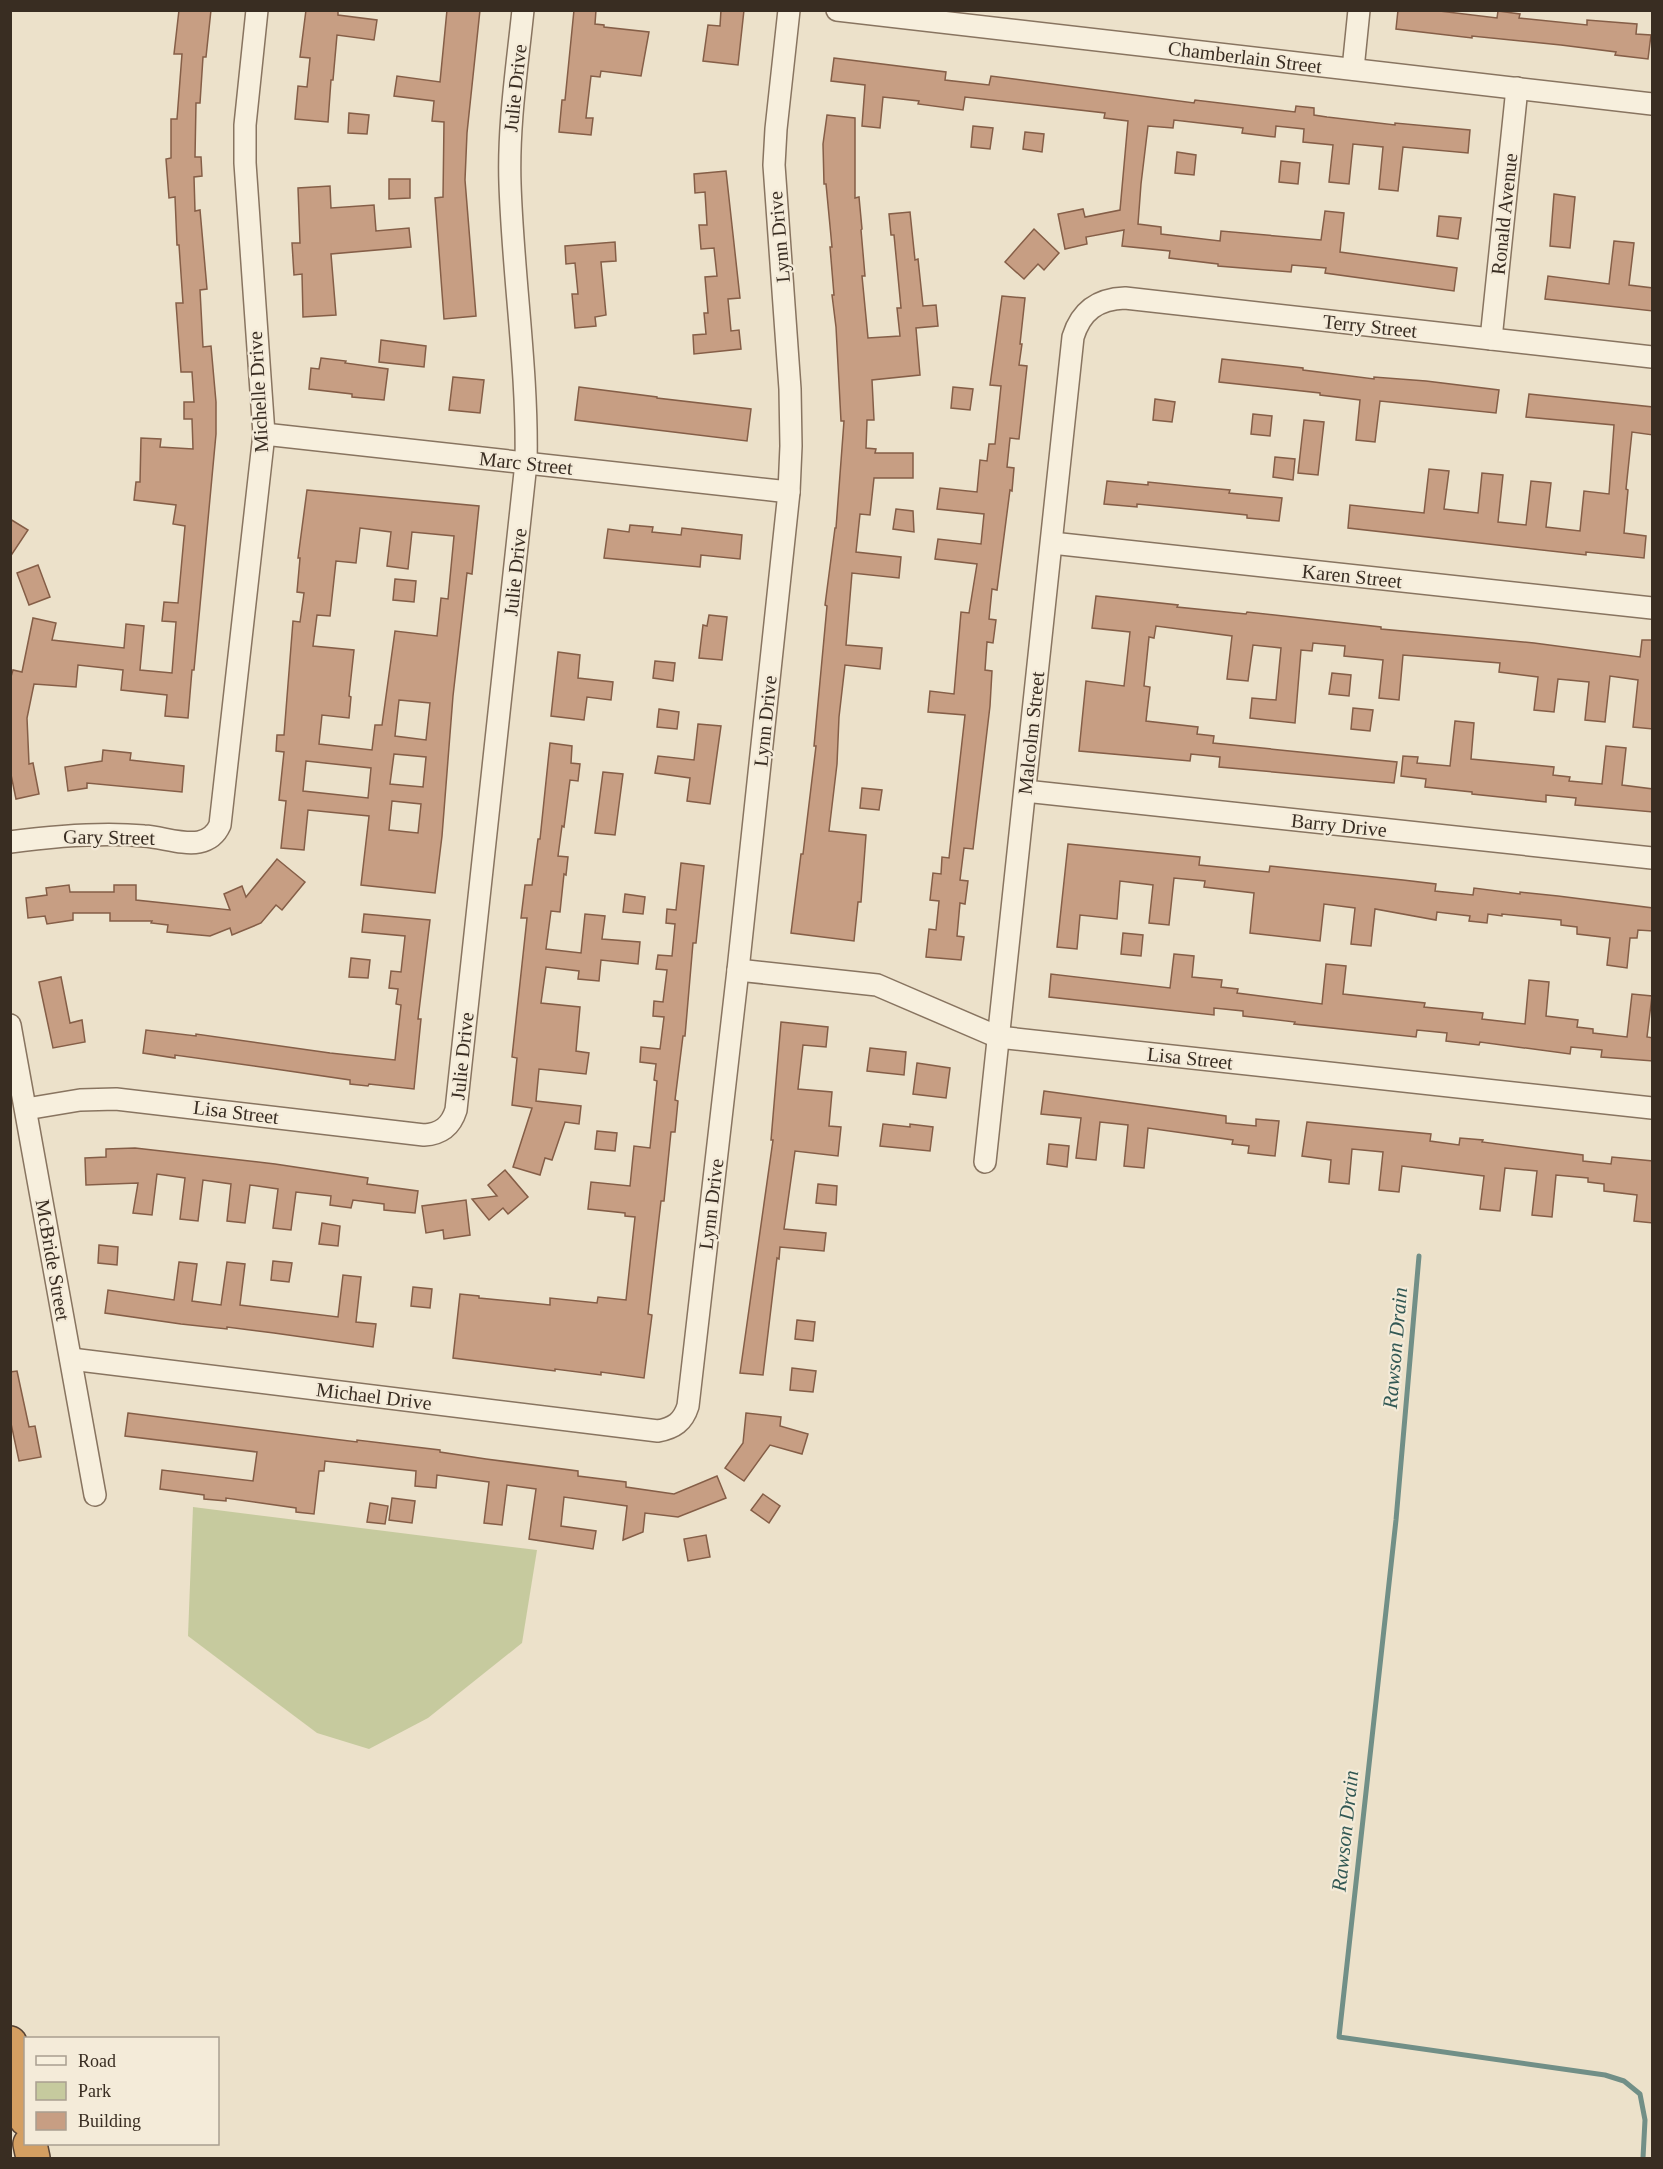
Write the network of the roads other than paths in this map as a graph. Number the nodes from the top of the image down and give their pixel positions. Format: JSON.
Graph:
{"nodes":[{"id":1,"x":257,"y":10,"type":"edge"},
{"id":2,"x":523,"y":10,"type":"edge"},
{"id":3,"x":789,"y":10,"type":"edge"},
{"id":4,"x":837,"y":10,"type":"edge"},
{"id":5,"x":1359,"y":10,"type":"edge"},
{"id":6,"x":1353,"y":69,"type":"junction"},
{"id":7,"x":1517,"y":88,"type":"junction"},
{"id":8,"x":1653,"y":104,"type":"edge"},
{"id":9,"x":1090,"y":308,"type":"joint"},
{"id":10,"x":1491,"y":339,"type":"junction"},
{"id":11,"x":1653,"y":357,"type":"edge"},
{"id":12,"x":264,"y":434,"type":"junction"},
{"id":13,"x":526,"y":463,"type":"junction"},
{"id":14,"x":789,"y":492,"type":"junction"},
{"id":15,"x":1052,"y":543,"type":"junction"},
{"id":16,"x":1653,"y":608,"type":"edge"},
{"id":17,"x":1025,"y":791,"type":"junction"},
{"id":18,"x":208,"y":840,"type":"joint"},
{"id":19,"x":10,"y":842,"type":"edge"},
{"id":20,"x":1653,"y":858,"type":"edge"},
{"id":21,"x":738,"y":969,"type":"junction"},
{"id":22,"x":10,"y":1025,"type":"edge"},
{"id":23,"x":998,"y":1037,"type":"junction"},
{"id":24,"x":1653,"y":1108,"type":"edge"},
{"id":25,"x":26,"y":1109,"type":"junction"},
{"id":26,"x":444,"y":1129,"type":"joint"},
{"id":27,"x":985,"y":1162,"type":"dead end"},
{"id":28,"x":71,"y":1359,"type":"junction"},
{"id":29,"x":676,"y":1425,"type":"joint"},
{"id":30,"x":95,"y":1495,"type":"dead end"},
{"id":31,"x":10,"y":2043,"type":"edge"},
{"id":32,"x":24,"y":2110,"type":"edge"}],
"edges":[{"from":1,"to":12,"type":"street","name":"Michelle Drive"},
{"from":2,"to":13,"type":"street","name":"Julie Drive"},
{"from":3,"to":14,"type":"street","name":"Lynn Drive"},
{"from":4,"to":6,"type":"street","name":"Chamberlain Street"},
{"from":5,"to":6,"type":"street"},
{"from":6,"to":7,"type":"street","name":"Chamberlain Street"},
{"from":7,"to":8,"type":"street","name":"Chamberlain Street"},
{"from":7,"to":10,"type":"street","name":"Ronald Avenue"},
{"from":9,"to":10,"type":"street","name":"Terry Street"},
{"from":9,"to":15,"type":"street","name":"Malcolm Street"},
{"from":10,"to":11,"type":"street","name":"Terry Street"},
{"from":12,"to":13,"type":"street","name":"Marc Street"},
{"from":12,"to":18,"type":"street","name":"Michelle Drive"},
{"from":13,"to":14,"type":"street","name":"Marc Street"},
{"from":13,"to":26,"type":"street","name":"Julie Drive"},
{"from":14,"to":21,"type":"street","name":"Lynn Drive"},
{"from":15,"to":16,"type":"street","name":"Karen Street"},
{"from":15,"to":17,"type":"street","name":"Malcolm Street"},
{"from":17,"to":20,"type":"street","name":"Barry Drive"},
{"from":17,"to":23,"type":"street","name":"Malcolm Street"},
{"from":18,"to":19,"type":"street","name":"Gary Street"},
{"from":21,"to":23,"type":"street","name":"Lisa Street"},
{"from":21,"to":29,"type":"street","name":"Lynn Drive"},
{"from":22,"to":25,"type":"street","name":"McBride Street"},
{"from":23,"to":24,"type":"street","name":"Lisa Street"},
{"from":23,"to":27,"type":"street","name":"Malcolm Street"},
{"from":25,"to":26,"type":"street","name":"Lisa Street"},
{"from":25,"to":28,"type":"street","name":"McBride Street"},
{"from":28,"to":29,"type":"street","name":"Michael Drive"},
{"from":28,"to":30,"type":"street","name":"McBride Street"},
{"from":31,"to":32,"type":"highway"}]}
